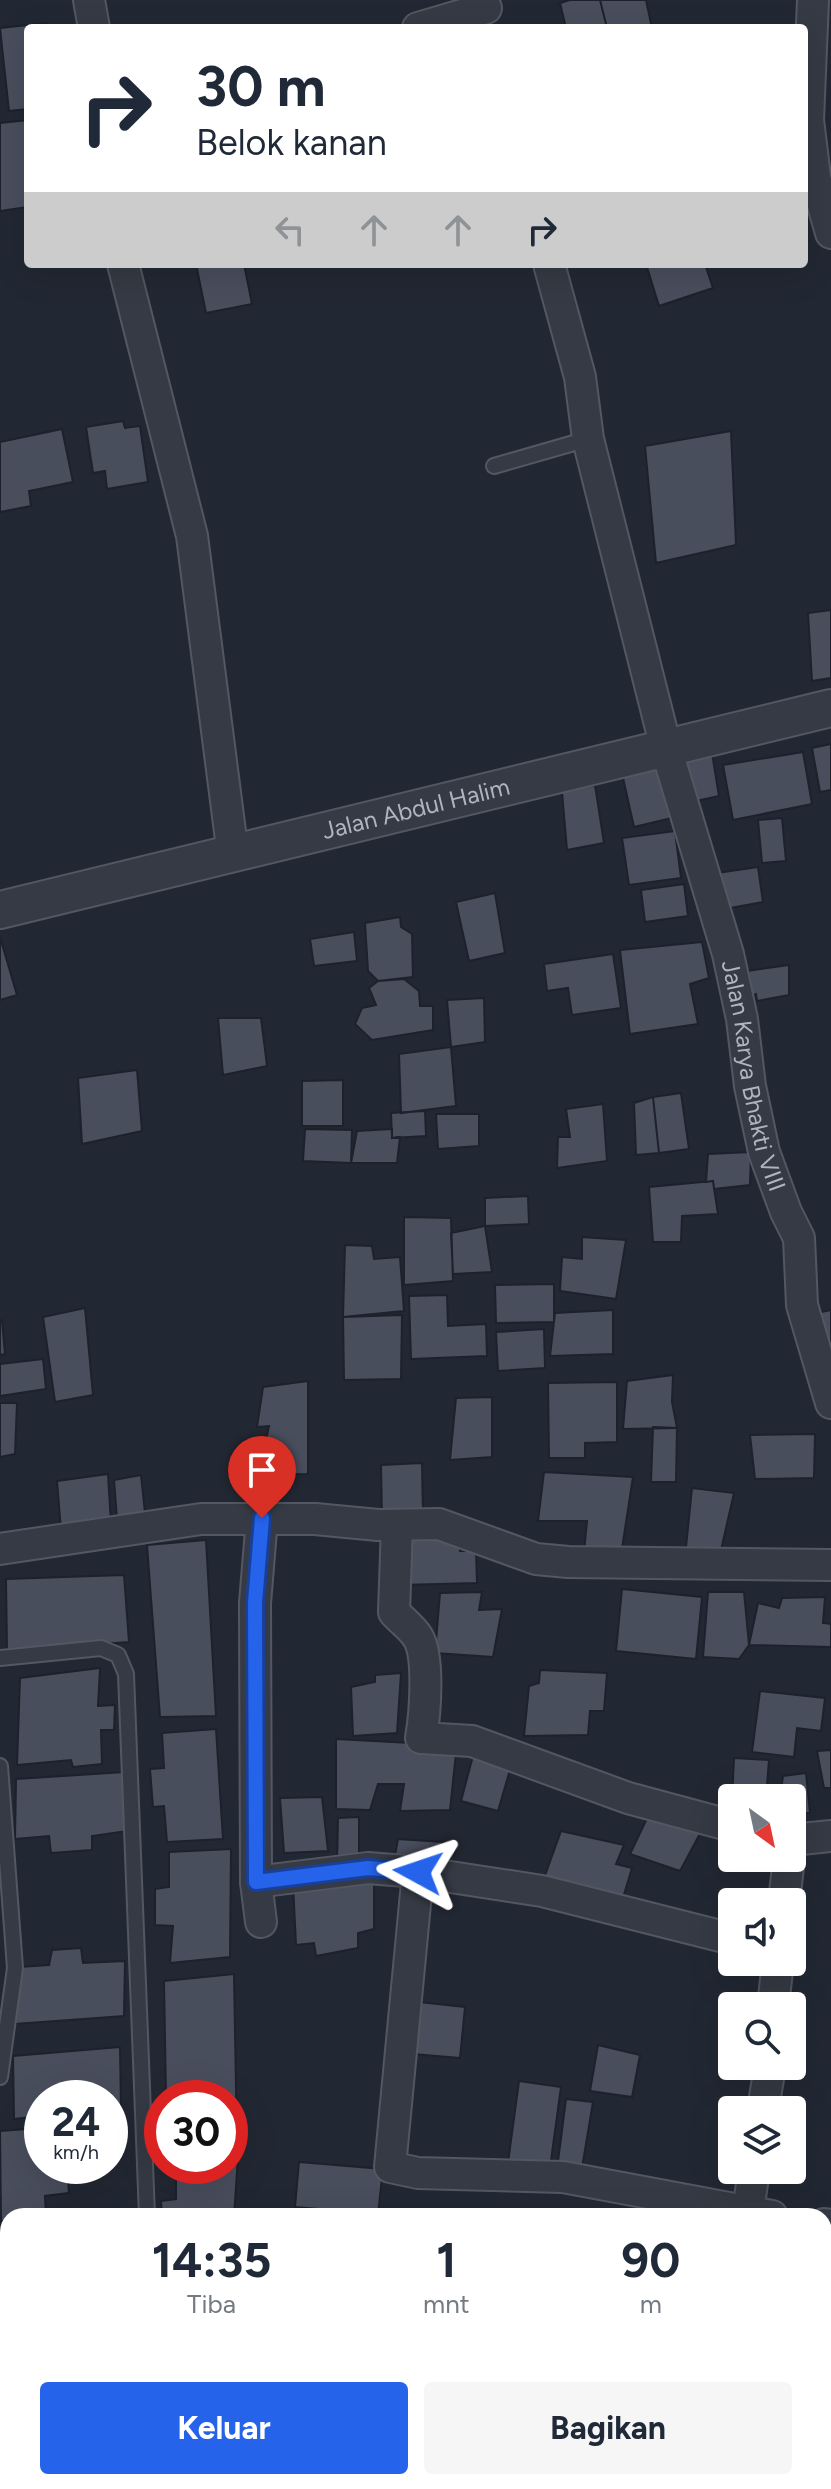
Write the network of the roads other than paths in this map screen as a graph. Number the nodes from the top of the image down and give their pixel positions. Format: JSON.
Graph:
{"nodes":[{"id":1,"x":89,"y":0,"type":"edge"},
{"id":2,"x":813,"y":0,"type":"edge"},
{"id":3,"x":487,"y":12,"type":"edge"},
{"id":4,"x":93,"y":24,"type":"edge"},
{"id":5,"x":435,"y":24,"type":"edge"},
{"id":6,"x":822,"y":31,"type":"edge"},
{"id":7,"x":831,"y":233,"type":"edge"},
{"id":8,"x":124,"y":268,"type":"edge"},
{"id":9,"x":550,"y":268,"type":"edge"},
{"id":10,"x":588,"y":439,"type":"junction"},
{"id":11,"x":494,"y":466,"type":"dead end"},
{"id":12,"x":831,"y":708,"type":"edge"},
{"id":13,"x":666,"y":748,"type":"junction"},
{"id":14,"x":233,"y":855,"type":"junction"},
{"id":15,"x":0,"y":910,"type":"edge"},
{"id":16,"x":817,"y":1303,"type":"edge"},
{"id":17,"x":831,"y":1403,"type":"edge"},
{"id":18,"x":262,"y":1518,"type":"junction"},
{"id":19,"x":397,"y":1525,"type":"junction"},
{"id":20,"x":0,"y":1549,"type":"edge"},
{"id":21,"x":831,"y":1565,"type":"edge"},
{"id":22,"x":0,"y":1658,"type":"edge"},
{"id":23,"x":0,"y":1766,"type":"edge"},
{"id":24,"x":718,"y":1822,"type":"edge"},
{"id":25,"x":831,"y":1836,"type":"edge"},
{"id":26,"x":806,"y":1839,"type":"edge"},
{"id":27,"x":418,"y":1872,"type":"junction"},
{"id":28,"x":256,"y":1882,"type":"junction"},
{"id":29,"x":261,"y":1922,"type":"dead end"},
{"id":30,"x":718,"y":1935,"type":"edge"},
{"id":31,"x":0,"y":2077,"type":"edge"},
{"id":32,"x":756,"y":2184,"type":"edge"},
{"id":33,"x":147,"y":2208,"type":"edge"},
{"id":34,"x":733,"y":2208,"type":"edge"},
{"id":35,"x":759,"y":2208,"type":"edge"}],
"edges":[{"from":1,"to":4,"type":"street"},
{"from":2,"to":6,"type":"street"},
{"from":3,"to":5,"type":"street"},
{"from":6,"to":7,"type":"street"},
{"from":8,"to":14,"type":"street"},
{"from":9,"to":10,"type":"street","name":"Jalan Karya Bhakti VIII"},
{"from":10,"to":11,"type":"lane"},
{"from":10,"to":13,"type":"street","name":"Jalan Karya Bhakti VIII"},
{"from":12,"to":13,"type":"street","name":"Jalan Abdul Halim"},
{"from":13,"to":14,"type":"street","name":"Jalan Abdul Halim"},
{"from":13,"to":16,"type":"street","name":"Jalan Karya Bhakti VIII"},
{"from":14,"to":15,"type":"street","name":"Jalan Abdul Halim"},
{"from":16,"to":17,"type":"street","name":"Jalan Karya Bhakti VIII"},
{"from":18,"to":19,"type":"street"},
{"from":18,"to":20,"type":"street"},
{"from":18,"to":28,"type":"street"},
{"from":19,"to":21,"type":"street"},
{"from":19,"to":24,"type":"street"},
{"from":22,"to":33,"type":"lane"},
{"from":23,"to":31,"type":"lane"},
{"from":25,"to":26,"type":"street"},
{"from":27,"to":28,"type":"street"},
{"from":27,"to":30,"type":"street"},
{"from":27,"to":34,"type":"street"},
{"from":28,"to":29,"type":"street"},
{"from":32,"to":35,"type":"street"}]}
